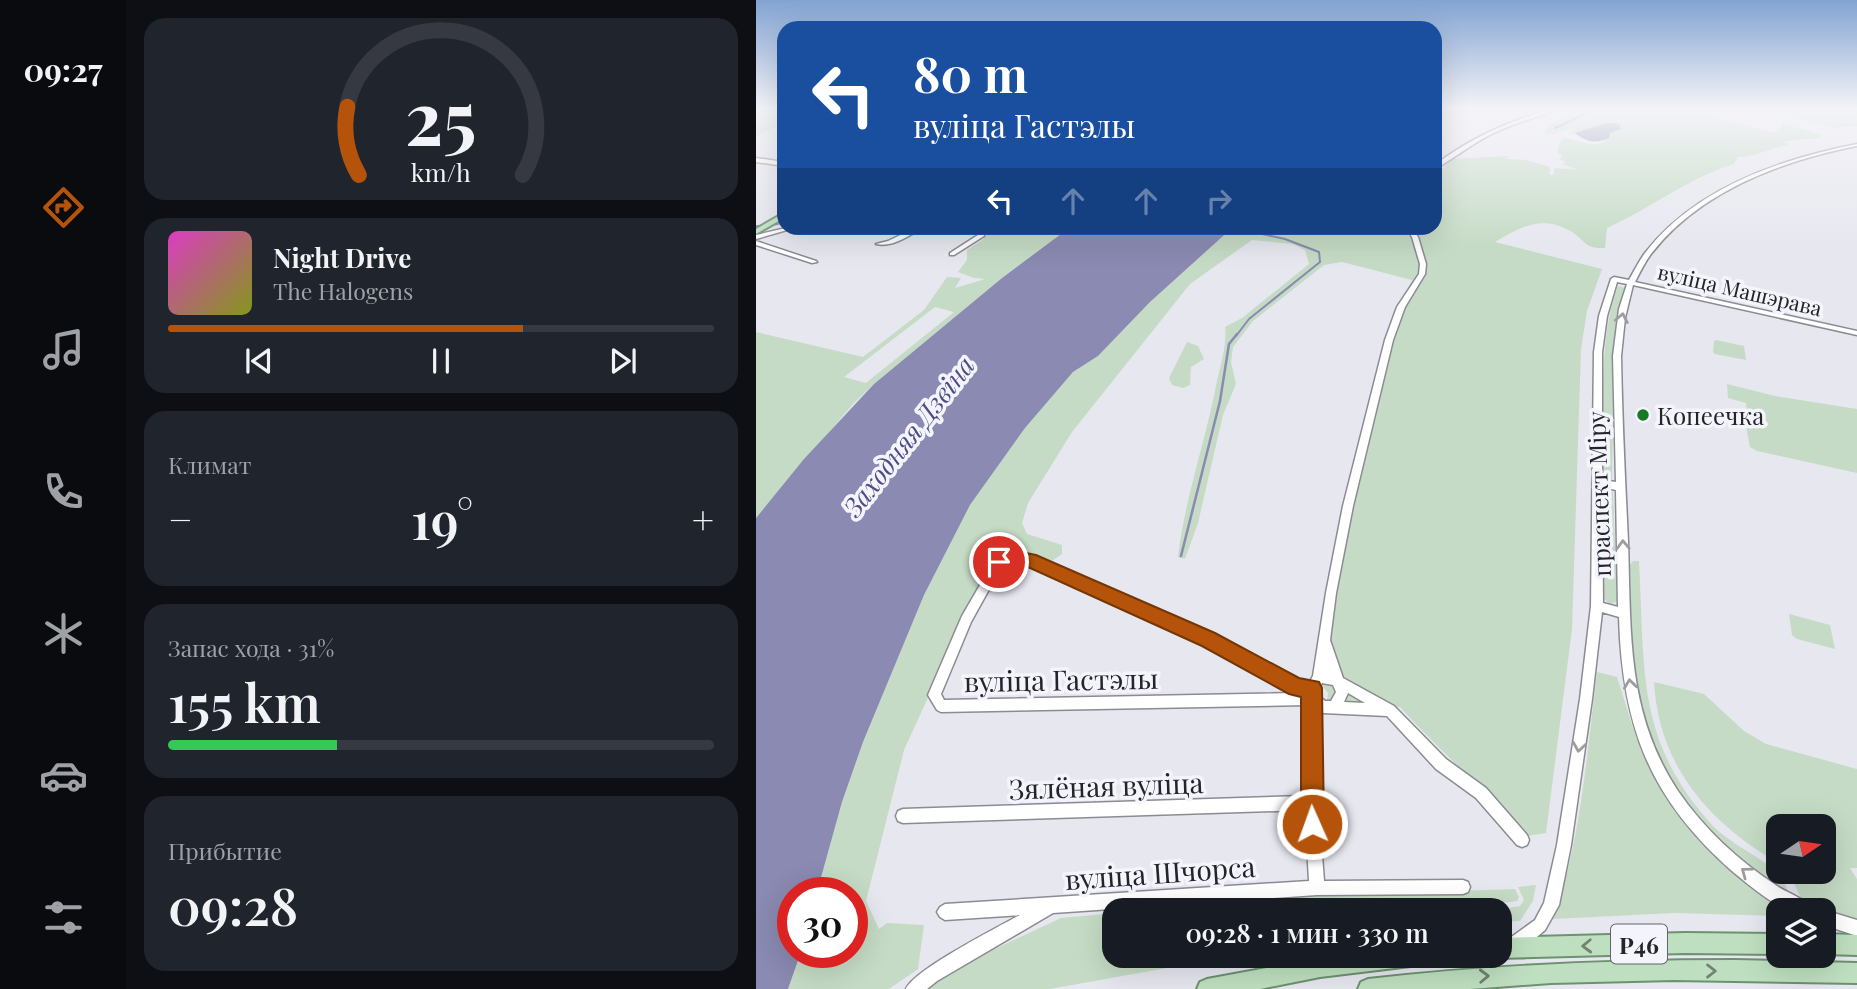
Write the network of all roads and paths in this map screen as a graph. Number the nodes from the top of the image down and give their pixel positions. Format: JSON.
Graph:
{"nodes":[{"id":1,"x":1814,"y":155,"type":"edge"},
{"id":2,"x":756,"y":160,"type":"edge"},
{"id":3,"x":777,"y":163,"type":"edge"},
{"id":4,"x":777,"y":219,"type":"edge"},
{"id":5,"x":756,"y":232,"type":"edge"},
{"id":6,"x":777,"y":232,"type":"edge"},
{"id":7,"x":905,"y":235,"type":"edge"},
{"id":8,"x":981,"y":235,"type":"edge"},
{"id":9,"x":1414,"y":235,"type":"edge"},
{"id":10,"x":756,"y":237,"type":"edge"},
{"id":11,"x":756,"y":243,"type":"edge"},
{"id":12,"x":879,"y":244,"type":"dead end"},
{"id":13,"x":952,"y":254,"type":"dead end"},
{"id":14,"x":814,"y":262,"type":"dead end"},
{"id":15,"x":1614,"y":279,"type":"joint"},
{"id":16,"x":1631,"y":283,"type":"junction"},
{"id":17,"x":1857,"y":333,"type":"edge"},
{"id":18,"x":1597,"y":482,"type":"junction"},
{"id":19,"x":1620,"y":487,"type":"junction"},
{"id":20,"x":1597,"y":606,"type":"junction"},
{"id":21,"x":1624,"y":613,"type":"junction"},
{"id":22,"x":1325,"y":639,"type":"junction"},
{"id":23,"x":1340,"y":684,"type":"junction"},
{"id":24,"x":1314,"y":688,"type":"junction"},
{"id":25,"x":1335,"y":706,"type":"junction"},
{"id":26,"x":1390,"y":710,"type":"junction"},
{"id":27,"x":1311,"y":803,"type":"junction"},
{"id":28,"x":903,"y":816,"type":"dead end"},
{"id":29,"x":1522,"y":840,"type":"dead end"},
{"id":30,"x":1463,"y":887,"type":"dead end"},
{"id":31,"x":1317,"y":888,"type":"junction"},
{"id":32,"x":1783,"y":898,"type":"edge"},
{"id":33,"x":1050,"y":905,"type":"junction"},
{"id":34,"x":945,"y":912,"type":"dead end"},
{"id":35,"x":1836,"y":922,"type":"edge"},
{"id":36,"x":1857,"y":928,"type":"edge"},
{"id":37,"x":1512,"y":943,"type":"edge"},
{"id":38,"x":1766,"y":944,"type":"edge"},
{"id":39,"x":1836,"y":944,"type":"edge"},
{"id":40,"x":1857,"y":945,"type":"edge"},
{"id":41,"x":1512,"y":948,"type":"edge"},
{"id":42,"x":1315,"y":968,"type":"edge"},
{"id":43,"x":1857,"y":973,"type":"edge"},
{"id":44,"x":914,"y":989,"type":"edge"},
{"id":45,"x":1207,"y":989,"type":"edge"},
{"id":46,"x":1367,"y":989,"type":"edge"}],
"edges":[{"from":1,"to":16,"type":"street","name":"праспект Міру"},
{"from":2,"to":3,"type":"street"},
{"from":4,"to":5,"type":"main road"},
{"from":6,"to":10,"type":"street"},
{"from":7,"to":12,"type":"street"},
{"from":8,"to":13,"type":"street"},
{"from":9,"to":22,"type":"street"},
{"from":11,"to":14,"type":"street"},
{"from":15,"to":16,"type":"street","name":"вуліца Машэрава"},
{"from":15,"to":18,"type":"street","name":"праспект Міру"},
{"from":16,"to":17,"type":"street","name":"вуліца Машэрава"},
{"from":19,"to":16,"type":"street","name":"праспект Міру","one_way":true},
{"from":18,"to":19,"type":"street"},
{"from":18,"to":20,"type":"street","name":"праспект Міру"},
{"from":21,"to":19,"type":"street","name":"праспект Міру","one_way":true},
{"from":20,"to":21,"type":"street"},
{"from":20,"to":37,"type":"street","name":"праспект Міру","one_way":true},
{"from":32,"to":21,"type":"street","name":"праспект Міру","one_way":true},
{"from":22,"to":23,"type":"street"},
{"from":22,"to":24,"type":"street"},
{"from":23,"to":24,"type":"street","name":"вуліца Гастэлы"},
{"from":23,"to":25,"type":"street"},
{"from":23,"to":26,"type":"street","name":"вуліца Гастэлы"},
{"from":24,"to":24,"type":"street","name":"вуліца Гастэлы"},
{"from":24,"to":25,"type":"street","name":"вуліца Гастэлы"},
{"from":24,"to":27,"type":"street"},
{"from":25,"to":26,"type":"street","name":"вуліца Гастэлы"},
{"from":26,"to":29,"type":"street","name":"вуліца Гастэлы"},
{"from":27,"to":28,"type":"street","name":"Зялёная вуліца"},
{"from":27,"to":31,"type":"street"},
{"from":30,"to":31,"type":"street","name":"вуліца Шчорса"},
{"from":31,"to":33,"type":"street","name":"вуліца Шчорса"},
{"from":33,"to":34,"type":"street","name":"вуліца Шчорса"},
{"from":33,"to":44,"type":"street"},
{"from":35,"to":36,"type":"street"},
{"from":38,"to":41,"type":"main road","number":"Р46","one_way":true},
{"from":39,"to":40,"type":"main road"},
{"from":42,"to":45,"type":"main road"},
{"from":46,"to":43,"type":"main road","number":"Р46","one_way":true}]}
